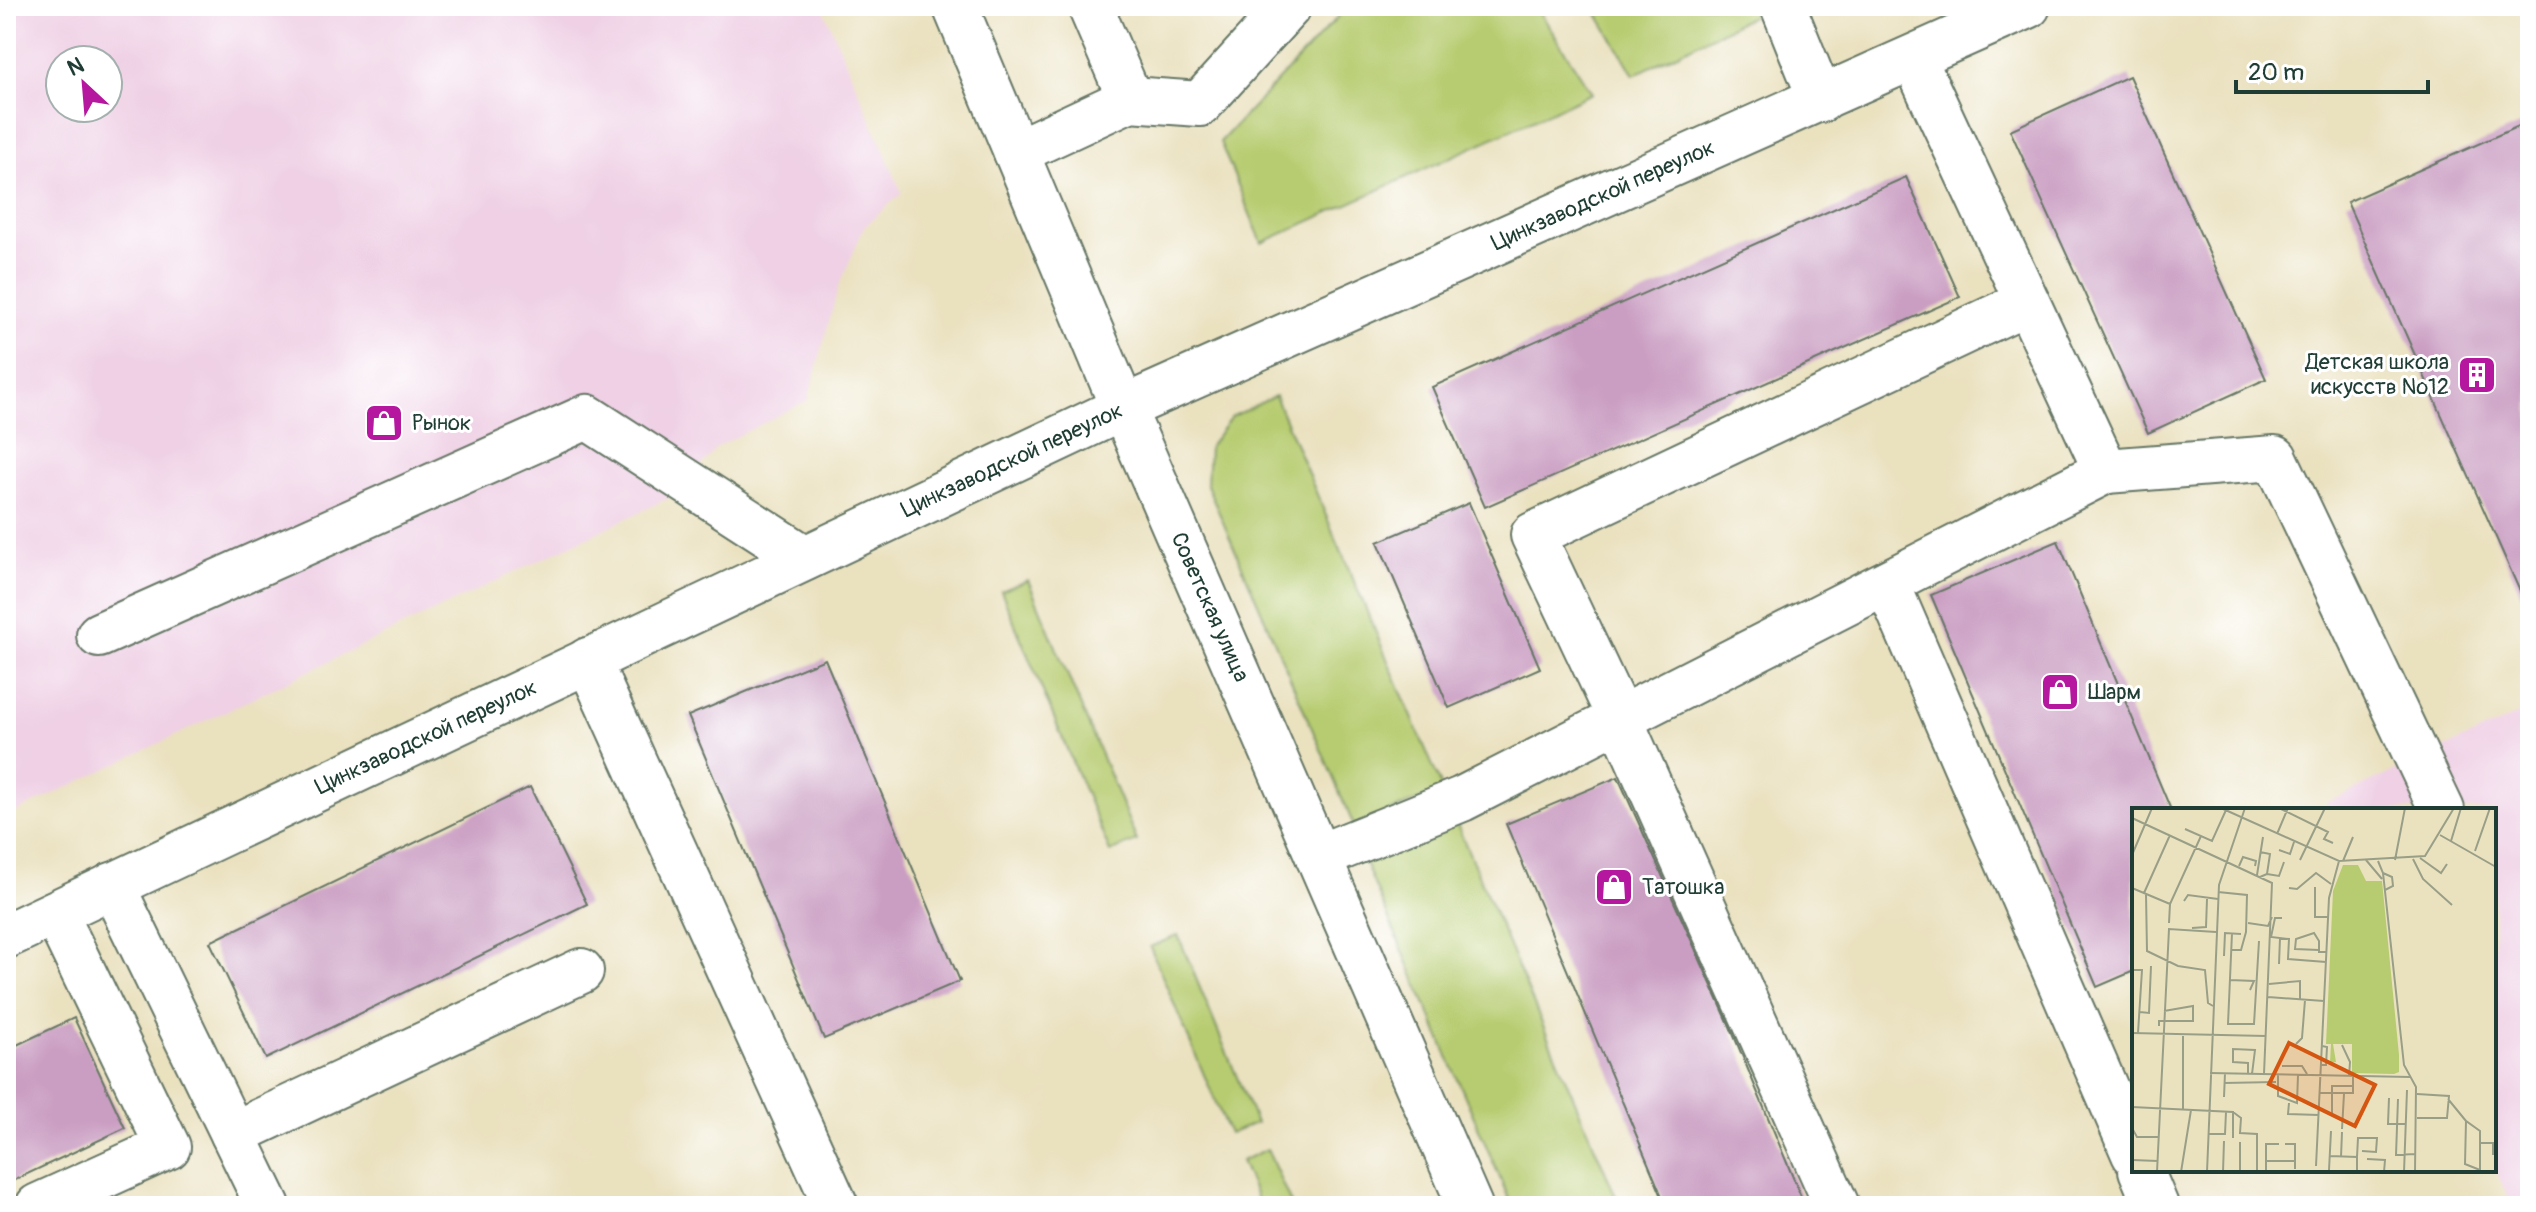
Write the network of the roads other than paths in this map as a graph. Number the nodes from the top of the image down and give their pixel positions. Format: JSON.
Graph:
{"nodes":[{"id":1,"x":955,"y":6,"type":"edge"},
{"id":2,"x":1090,"y":6,"type":"edge"},
{"id":3,"x":1289,"y":6,"type":"edge"},
{"id":4,"x":1783,"y":6,"type":"edge"},
{"id":5,"x":2028,"y":6,"type":"edge"},
{"id":6,"x":1914,"y":59,"type":"junction"},
{"id":7,"x":1130,"y":99,"type":"junction"},
{"id":8,"x":1821,"y":100,"type":"junction"},
{"id":9,"x":1016,"y":152,"type":"junction"},
{"id":10,"x":2027,"y":302,"type":"junction"},
{"id":11,"x":1123,"y":408,"type":"junction"},
{"id":12,"x":2106,"y":471,"type":"junction"},
{"id":13,"x":805,"y":558,"type":"junction"},
{"id":14,"x":1887,"y":583,"type":"junction"},
{"id":15,"x":99,"y":635,"type":"dead end"},
{"id":16,"x":588,"y":660,"type":"junction"},
{"id":17,"x":1620,"y":719,"type":"junction"},
{"id":18,"x":2441,"y":808,"type":"edge"},
{"id":19,"x":1318,"y":857,"type":"junction"},
{"id":20,"x":112,"y":885,"type":"junction"},
{"id":21,"x":55,"y":913,"type":"junction"},
{"id":22,"x":6,"y":936,"type":"edge"},
{"id":23,"x":581,"y":971,"type":"dead end"},
{"id":24,"x":233,"y":1134,"type":"junction"},
{"id":25,"x":2132,"y":1149,"type":"edge"},
{"id":26,"x":2142,"y":1172,"type":"edge"},
{"id":27,"x":38,"y":1206,"type":"edge"},
{"id":28,"x":268,"y":1206,"type":"edge"},
{"id":29,"x":836,"y":1206,"type":"edge"},
{"id":30,"x":1470,"y":1206,"type":"edge"},
{"id":31,"x":1837,"y":1206,"type":"edge"},
{"id":32,"x":2156,"y":1206,"type":"edge"}],
"edges":[{"from":1,"to":9,"type":"street","name":"Советская улица"},
{"from":2,"to":7,"type":"street"},
{"from":3,"to":7,"type":"street"},
{"from":4,"to":8,"type":"street"},
{"from":5,"to":6,"type":"street","name":"Цинкзаводской переулок"},
{"from":6,"to":8,"type":"street","name":"Цинкзаводской переулок"},
{"from":6,"to":10,"type":"street"},
{"from":7,"to":9,"type":"street"},
{"from":8,"to":11,"type":"street","name":"Цинкзаводской переулок"},
{"from":9,"to":11,"type":"street","name":"Советская улица"},
{"from":10,"to":12,"type":"street"},
{"from":10,"to":17,"type":"street"},
{"from":11,"to":13,"type":"street","name":"Цинкзаводской переулок"},
{"from":11,"to":19,"type":"street","name":"Советская улица"},
{"from":12,"to":14,"type":"street"},
{"from":12,"to":18,"type":"street"},
{"from":13,"to":15,"type":"street"},
{"from":13,"to":16,"type":"street","name":"Цинкзаводской переулок"},
{"from":14,"to":17,"type":"street"},
{"from":14,"to":25,"type":"street"},
{"from":16,"to":20,"type":"street","name":"Цинкзаводской переулок"},
{"from":16,"to":29,"type":"street"},
{"from":17,"to":19,"type":"street"},
{"from":17,"to":31,"type":"street"},
{"from":19,"to":30,"type":"street","name":"Советская улица"},
{"from":20,"to":21,"type":"street","name":"Цинкзаводской переулок"},
{"from":20,"to":24,"type":"street"},
{"from":21,"to":22,"type":"street","name":"Цинкзаводской переулок"},
{"from":21,"to":27,"type":"street"},
{"from":23,"to":24,"type":"street"},
{"from":24,"to":28,"type":"street"},
{"from":26,"to":32,"type":"street"}]}
